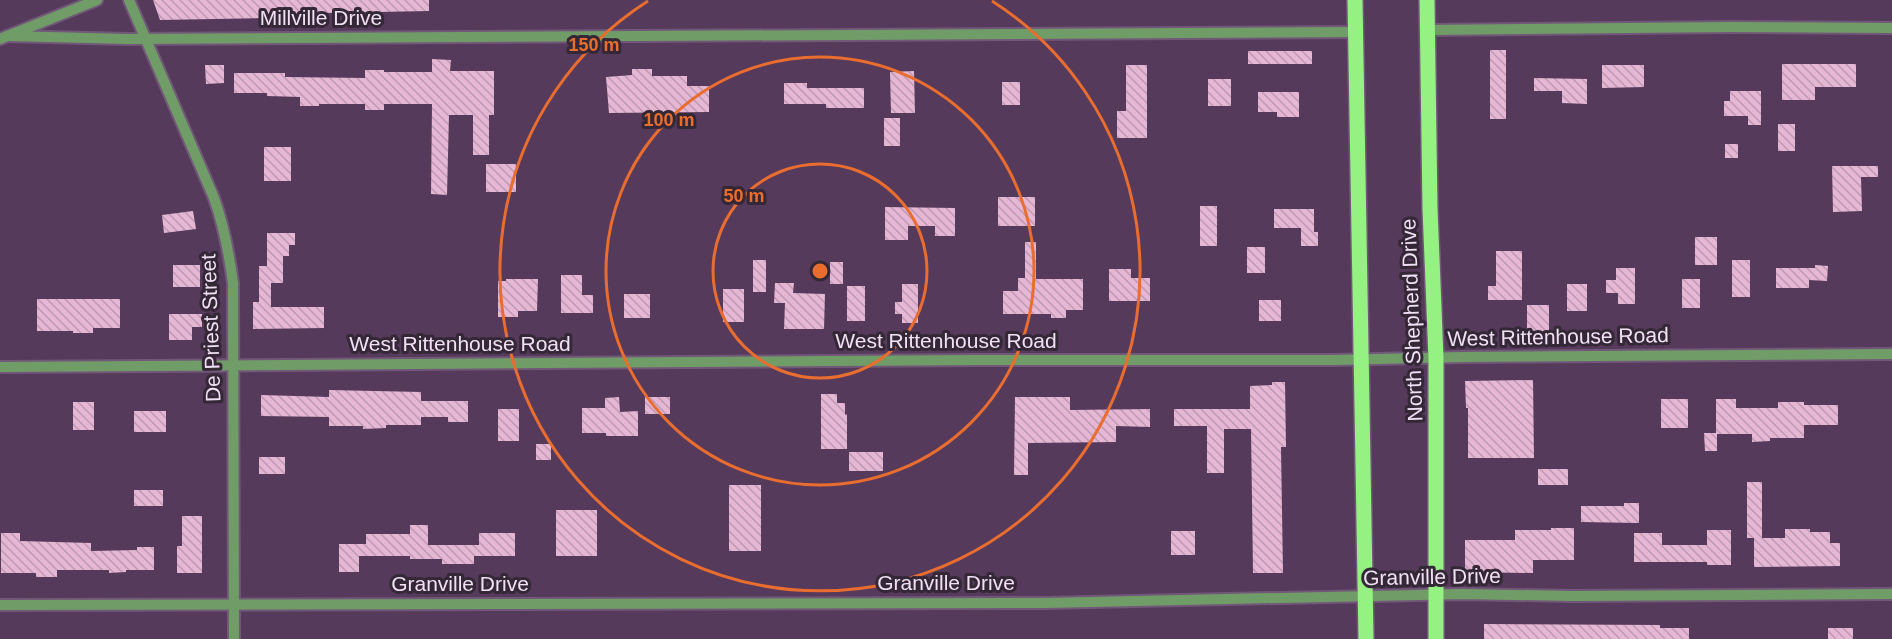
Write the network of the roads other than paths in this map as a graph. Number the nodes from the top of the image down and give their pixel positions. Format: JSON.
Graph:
{"nodes":[{"id":1,"x":97,"y":0,"type":"edge"},
{"id":2,"x":129,"y":0,"type":"edge"},
{"id":3,"x":1355,"y":0,"type":"edge"},
{"id":4,"x":1427,"y":0,"type":"edge"},
{"id":5,"x":1892,"y":27,"type":"edge"},
{"id":6,"x":1427,"y":30,"type":"junction"},
{"id":7,"x":1355,"y":32,"type":"junction"},
{"id":8,"x":4,"y":38,"type":"edge"},
{"id":9,"x":147,"y":39,"type":"junction"},
{"id":10,"x":1892,"y":354,"type":"edge"},
{"id":11,"x":1436,"y":358,"type":"junction"},
{"id":12,"x":1362,"y":359,"type":"junction"},
{"id":13,"x":232,"y":366,"type":"junction"},
{"id":14,"x":0,"y":367,"type":"edge"},
{"id":15,"x":1892,"y":594,"type":"edge"},
{"id":16,"x":1436,"y":595,"type":"junction"},
{"id":17,"x":1365,"y":597,"type":"junction"},
{"id":18,"x":234,"y":604,"type":"junction"},
{"id":19,"x":0,"y":605,"type":"edge"},
{"id":20,"x":234,"y":639,"type":"edge"},
{"id":21,"x":1366,"y":639,"type":"edge"},
{"id":22,"x":1436,"y":639,"type":"edge"}],
"edges":[{"from":1,"to":8,"type":"street"},
{"from":2,"to":9,"type":"street","name":"De Priest Street"},
{"from":3,"to":7,"type":"main road"},
{"from":4,"to":6,"type":"main road","name":"North Shepherd Drive"},
{"from":5,"to":6,"type":"street"},
{"from":6,"to":11,"type":"main road","name":"North Shepherd Drive"},
{"from":7,"to":9,"type":"street","name":"Millville Drive"},
{"from":7,"to":12,"type":"main road"},
{"from":8,"to":9,"type":"street","name":"Millville Drive"},
{"from":9,"to":13,"type":"street","name":"De Priest Street"},
{"from":10,"to":11,"type":"street","name":"West Rittenhouse Road"},
{"from":11,"to":12,"type":"street","name":"West Rittenhouse Road"},
{"from":11,"to":16,"type":"main road","name":"North Shepherd Drive"},
{"from":12,"to":13,"type":"street","name":"West Rittenhouse Road"},
{"from":12,"to":17,"type":"main road"},
{"from":13,"to":14,"type":"street","name":"West Rittenhouse Road"},
{"from":13,"to":18,"type":"street","name":"De Priest Street"},
{"from":15,"to":16,"type":"street","name":"Granville Drive"},
{"from":16,"to":17,"type":"street","name":"Granville Drive"},
{"from":16,"to":22,"type":"main road","name":"North Shepherd Drive"},
{"from":17,"to":18,"type":"street","name":"Granville Drive"},
{"from":17,"to":21,"type":"main road"},
{"from":18,"to":19,"type":"street","name":"Granville Drive"},
{"from":18,"to":20,"type":"street","name":"De Priest Street"}]}
